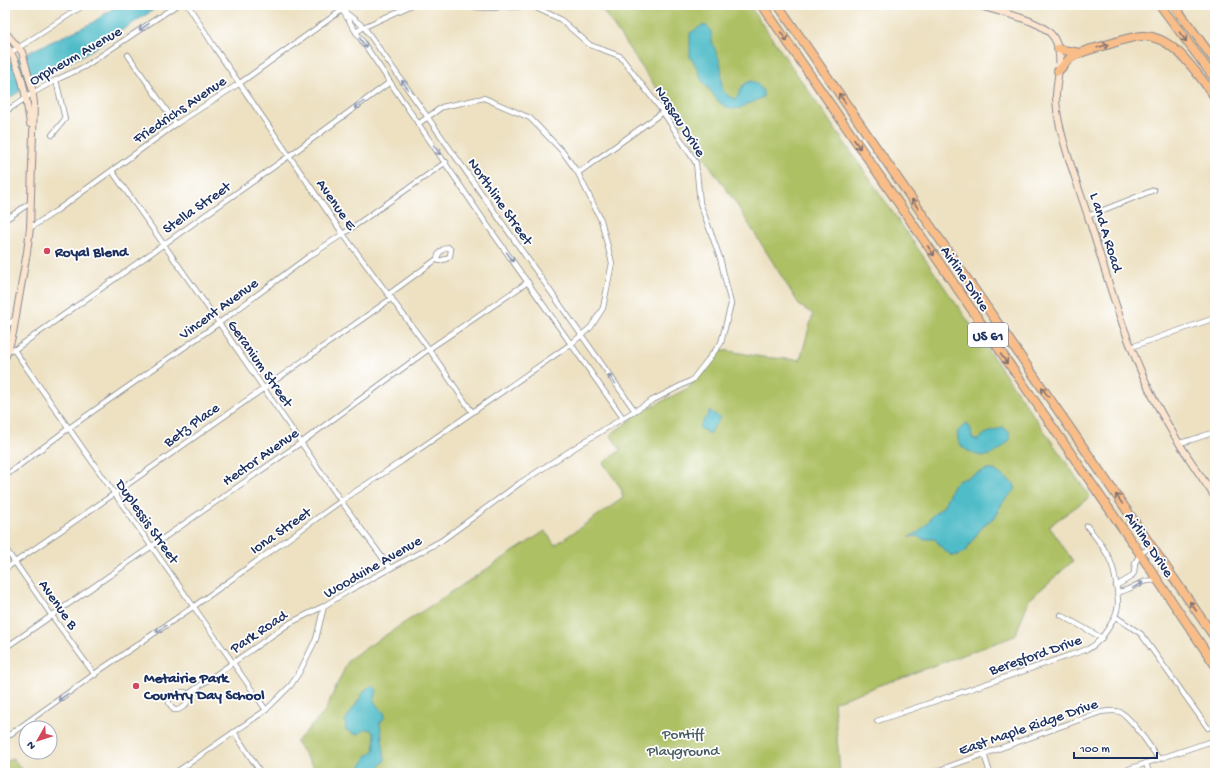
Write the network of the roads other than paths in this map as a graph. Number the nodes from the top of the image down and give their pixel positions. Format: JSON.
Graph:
{"nodes":[{"id":1,"x":84,"y":5,"type":"edge"},
{"id":2,"x":177,"y":5,"type":"edge"},
{"id":3,"x":188,"y":5,"type":"edge"},
{"id":4,"x":339,"y":5,"type":"edge"},
{"id":5,"x":412,"y":5,"type":"edge"},
{"id":6,"x":441,"y":5,"type":"edge"},
{"id":7,"x":762,"y":5,"type":"edge"},
{"id":8,"x":778,"y":5,"type":"edge"},
{"id":9,"x":978,"y":5,"type":"edge"},
{"id":10,"x":1160,"y":5,"type":"edge"},
{"id":11,"x":1174,"y":5,"type":"edge"},
{"id":12,"x":342,"y":10,"type":"junction"},
{"id":13,"x":364,"y":27,"type":"junction"},
{"id":14,"x":5,"y":32,"type":"edge"},
{"id":15,"x":356,"y":32,"type":"junction"},
{"id":16,"x":5,"y":43,"type":"edge"},
{"id":17,"x":1058,"y":49,"type":"junction"},
{"id":18,"x":20,"y":50,"type":"junction"},
{"id":19,"x":1080,"y":53,"type":"junction"},
{"id":20,"x":13,"y":54,"type":"junction"},
{"id":21,"x":128,"y":55,"type":"dead end"},
{"id":22,"x":1215,"y":61,"type":"edge"},
{"id":23,"x":1058,"y":71,"type":"junction"},
{"id":24,"x":1215,"y":79,"type":"edge"},
{"id":25,"x":56,"y":80,"type":"junction"},
{"id":26,"x":240,"y":82,"type":"junction"},
{"id":27,"x":390,"y":82,"type":"junction"},
{"id":28,"x":32,"y":90,"type":"junction"},
{"id":29,"x":26,"y":94,"type":"junction"},
{"id":30,"x":1215,"y":97,"type":"edge"},
{"id":31,"x":5,"y":112,"type":"edge"},
{"id":32,"x":663,"y":112,"type":"junction"},
{"id":33,"x":428,"y":117,"type":"junction"},
{"id":34,"x":176,"y":124,"type":"junction"},
{"id":35,"x":418,"y":124,"type":"junction"},
{"id":36,"x":52,"y":135,"type":"dead end"},
{"id":37,"x":32,"y":139,"type":"junction"},
{"id":38,"x":880,"y":153,"type":"junction"},
{"id":39,"x":289,"y":156,"type":"junction"},
{"id":40,"x":869,"y":161,"type":"junction"},
{"id":41,"x":446,"y":162,"type":"junction"},
{"id":42,"x":112,"y":171,"type":"junction"},
{"id":43,"x":578,"y":172,"type":"junction"},
{"id":44,"x":1154,"y":190,"type":"dead end"},
{"id":45,"x":30,"y":203,"type":"junction"},
{"id":46,"x":1088,"y":216,"type":"junction"},
{"id":47,"x":5,"y":220,"type":"edge"},
{"id":48,"x":30,"y":228,"type":"junction"},
{"id":49,"x":343,"y":234,"type":"junction"},
{"id":50,"x":164,"y":244,"type":"junction"},
{"id":51,"x":436,"y":259,"type":"dead end"},
{"id":52,"x":528,"y":282,"type":"junction"},
{"id":53,"x":390,"y":296,"type":"junction"},
{"id":54,"x":1215,"y":318,"type":"edge"},
{"id":55,"x":16,"y":319,"type":"junction"},
{"id":56,"x":219,"y":323,"type":"junction"},
{"id":57,"x":5,"y":326,"type":"edge"},
{"id":58,"x":581,"y":336,"type":"junction"},
{"id":59,"x":571,"y":344,"type":"junction"},
{"id":60,"x":1131,"y":347,"type":"junction"},
{"id":61,"x":12,"y":349,"type":"junction"},
{"id":62,"x":429,"y":349,"type":"junction"},
{"id":63,"x":5,"y":358,"type":"edge"},
{"id":64,"x":1028,"y":366,"type":"junction"},
{"id":65,"x":1016,"y":376,"type":"junction"},
{"id":66,"x":263,"y":387,"type":"junction"},
{"id":67,"x":635,"y":411,"type":"junction"},
{"id":68,"x":472,"y":412,"type":"junction"},
{"id":69,"x":623,"y":418,"type":"junction"},
{"id":70,"x":69,"y":428,"type":"junction"},
{"id":71,"x":1215,"y":432,"type":"edge"},
{"id":72,"x":302,"y":442,"type":"junction"},
{"id":73,"x":1179,"y":443,"type":"junction"},
{"id":74,"x":1096,"y":466,"type":"junction"},
{"id":75,"x":1084,"y":474,"type":"junction"},
{"id":76,"x":5,"y":476,"type":"edge"},
{"id":77,"x":114,"y":494,"type":"junction"},
{"id":78,"x":1215,"y":497,"type":"edge"},
{"id":79,"x":341,"y":501,"type":"junction"},
{"id":80,"x":1087,"y":526,"type":"dead end"},
{"id":81,"x":152,"y":546,"type":"junction"},
{"id":82,"x":1152,"y":546,"type":"junction"},
{"id":83,"x":5,"y":548,"type":"edge"},
{"id":84,"x":1140,"y":554,"type":"junction"},
{"id":85,"x":15,"y":562,"type":"junction"},
{"id":86,"x":390,"y":568,"type":"junction"},
{"id":87,"x":5,"y":569,"type":"edge"},
{"id":88,"x":1158,"y":581,"type":"junction"},
{"id":89,"x":1116,"y":586,"type":"junction"},
{"id":90,"x":1118,"y":592,"type":"junction"},
{"id":91,"x":324,"y":606,"type":"junction"},
{"id":92,"x":193,"y":607,"type":"junction"},
{"id":93,"x":1061,"y":615,"type":"dead end"},
{"id":94,"x":52,"y":616,"type":"junction"},
{"id":95,"x":1116,"y":617,"type":"junction"},
{"id":96,"x":1102,"y":638,"type":"junction"},
{"id":97,"x":1215,"y":638,"type":"edge"},
{"id":98,"x":5,"y":648,"type":"edge"},
{"id":99,"x":233,"y":663,"type":"junction"},
{"id":100,"x":1215,"y":665,"type":"edge"},
{"id":101,"x":95,"y":674,"type":"junction"},
{"id":102,"x":188,"y":694,"type":"junction"},
{"id":103,"x":266,"y":710,"type":"junction"},
{"id":104,"x":877,"y":721,"type":"dead end"},
{"id":105,"x":1208,"y":728,"type":"dead end"},
{"id":106,"x":234,"y":732,"type":"junction"},
{"id":107,"x":5,"y":738,"type":"edge"},
{"id":108,"x":1215,"y":740,"type":"edge"},
{"id":109,"x":984,"y":754,"type":"junction"},
{"id":110,"x":1159,"y":759,"type":"junction"},
{"id":111,"x":1146,"y":763,"type":"junction"},
{"id":112,"x":175,"y":773,"type":"edge"},
{"id":113,"x":261,"y":773,"type":"edge"},
{"id":114,"x":931,"y":773,"type":"edge"},
{"id":115,"x":990,"y":773,"type":"edge"},
{"id":116,"x":1117,"y":773,"type":"edge"},
{"id":117,"x":1149,"y":773,"type":"edge"}],
"edges":[{"from":1,"to":18,"type":"street"},
{"from":2,"to":25,"type":"street","name":"Orpheum Avenue","one_way":true},
{"from":3,"to":26,"type":"street","name":"Avenue E"},
{"from":4,"to":12,"type":"street","name":"Northline Street"},
{"from":5,"to":13,"type":"street"},
{"from":6,"to":32,"type":"street","name":"Nassau Drive"},
{"from":7,"to":40,"type":"highway","name":"Airline Drive","number":"US 61","one_way":true},
{"from":38,"to":8,"type":"highway","name":"Airline Drive","number":"US 61","one_way":true},
{"from":9,"to":17,"type":"street"},
{"from":10,"to":24,"type":"highway","one_way":true},
{"from":11,"to":22,"type":"highway"},
{"from":12,"to":13,"type":"street","name":"Northline Street"},
{"from":12,"to":15,"type":"street","name":"Northline Street"},
{"from":12,"to":26,"type":"street","name":"Friedrichs Avenue"},
{"from":13,"to":15,"type":"street"},
{"from":33,"to":13,"type":"street","name":"Northline Street","one_way":true},
{"from":14,"to":18,"type":"street"},
{"from":15,"to":27,"type":"street","name":"Northline Street","one_way":true},
{"from":16,"to":20,"type":"street"},
{"from":17,"to":19,"type":"highway"},
{"from":17,"to":23,"type":"street","name":"L and A Road"},
{"from":18,"to":20,"type":"street"},
{"from":18,"to":28,"type":"street"},
{"from":19,"to":23,"type":"highway"},
{"from":19,"to":30,"type":"highway","one_way":true},
{"from":20,"to":29,"type":"street"},
{"from":21,"to":34,"type":"street"},
{"from":23,"to":46,"type":"street","name":"L and A Road"},
{"from":25,"to":28,"type":"street","name":"Orpheum Avenue"},
{"from":25,"to":36,"type":"street"},
{"from":26,"to":34,"type":"street","name":"Friedrichs Avenue"},
{"from":26,"to":39,"type":"street","name":"Avenue E"},
{"from":27,"to":35,"type":"street","name":"Northline Street"},
{"from":27,"to":39,"type":"street","name":"Stella Street","one_way":true},
{"from":28,"to":29,"type":"street","name":"Orpheum Avenue"},
{"from":28,"to":37,"type":"street"},
{"from":29,"to":31,"type":"street","name":"Orpheum Avenue"},
{"from":29,"to":37,"type":"street"},
{"from":32,"to":43,"type":"street"},
{"from":32,"to":67,"type":"street","name":"Nassau Drive"},
{"from":33,"to":35,"type":"street","name":"Iona Street"},
{"from":33,"to":43,"type":"street","name":"Iona Street"},
{"from":33,"to":58,"type":"street","name":"Northline Street"},
{"from":34,"to":42,"type":"street","name":"Friedrichs Avenue"},
{"from":35,"to":41,"type":"street","name":"Northline Street","one_way":true},
{"from":37,"to":45,"type":"street"},
{"from":38,"to":40,"type":"highway"},
{"from":64,"to":38,"type":"highway","name":"Airline Drive","number":"US 61","one_way":true},
{"from":39,"to":49,"type":"street","name":"Avenue E"},
{"from":39,"to":50,"type":"street","name":"Stella Street"},
{"from":40,"to":65,"type":"highway","name":"Airline Drive","number":"US 61","one_way":true},
{"from":41,"to":49,"type":"street","name":"Vincent Avenue"},
{"from":41,"to":52,"type":"street","name":"Northline Street","one_way":true},
{"from":42,"to":48,"type":"street","name":"Friedrichs Avenue"},
{"from":42,"to":50,"type":"street","name":"Geranium Street"},
{"from":43,"to":58,"type":"street","name":"Iona Street"},
{"from":44,"to":46,"type":"street"},
{"from":45,"to":47,"type":"street"},
{"from":45,"to":48,"type":"street"},
{"from":46,"to":60,"type":"street","name":"L and A Road"},
{"from":48,"to":55,"type":"street"},
{"from":49,"to":53,"type":"street","name":"Avenue E"},
{"from":49,"to":56,"type":"street","name":"Vincent Avenue"},
{"from":50,"to":56,"type":"street","name":"Geranium Street"},
{"from":50,"to":61,"type":"street","name":"Stella Street"},
{"from":51,"to":53,"type":"street","name":"Betz Place"},
{"from":52,"to":59,"type":"street","name":"Northline Street"},
{"from":52,"to":62,"type":"street","name":"Hector Avenue"},
{"from":53,"to":62,"type":"street","name":"Avenue E"},
{"from":53,"to":66,"type":"street","name":"Betz Place"},
{"from":54,"to":60,"type":"street"},
{"from":55,"to":57,"type":"street"},
{"from":55,"to":61,"type":"street"},
{"from":56,"to":66,"type":"street","name":"Geranium Street"},
{"from":56,"to":70,"type":"street","name":"Vincent Avenue"},
{"from":58,"to":59,"type":"street","name":"Iona Street"},
{"from":67,"to":58,"type":"street","name":"Northline Street","one_way":true},
{"from":59,"to":68,"type":"street","name":"Iona Street"},
{"from":59,"to":69,"type":"street","name":"Northline Street"},
{"from":60,"to":73,"type":"street","name":"L and A Road"},
{"from":61,"to":63,"type":"street"},
{"from":61,"to":70,"type":"street","name":"Duplessis Street"},
{"from":62,"to":68,"type":"street","name":"Avenue E"},
{"from":62,"to":72,"type":"street","name":"Hector Avenue"},
{"from":64,"to":65,"type":"highway"},
{"from":74,"to":64,"type":"highway","name":"Airline Drive","number":"US 61","one_way":true},
{"from":65,"to":75,"type":"highway","name":"Airline Drive","number":"US 61"},
{"from":66,"to":72,"type":"street","name":"Geranium Street"},
{"from":66,"to":77,"type":"street","name":"Betz Place"},
{"from":67,"to":69,"type":"street","name":"Nassau Drive"},
{"from":68,"to":79,"type":"street","name":"Iona Street"},
{"from":69,"to":86,"type":"street","name":"Woodvine Avenue"},
{"from":70,"to":76,"type":"street","name":"Vincent Avenue"},
{"from":70,"to":77,"type":"street","name":"Duplessis Street"},
{"from":71,"to":73,"type":"street"},
{"from":72,"to":79,"type":"street","name":"Geranium Street"},
{"from":72,"to":81,"type":"street","name":"Hector Avenue"},
{"from":73,"to":78,"type":"street","name":"L and A Road"},
{"from":74,"to":75,"type":"highway"},
{"from":82,"to":74,"type":"highway","name":"Airline Drive","number":"US 61","one_way":true},
{"from":75,"to":84,"type":"highway","name":"Airline Drive","number":"US 61"},
{"from":77,"to":81,"type":"street","name":"Duplessis Street"},
{"from":77,"to":85,"type":"street","name":"Betz Place"},
{"from":79,"to":86,"type":"street","name":"Geranium Street"},
{"from":79,"to":92,"type":"street","name":"Iona Street"},
{"from":80,"to":89,"type":"street","name":"Beresford Drive"},
{"from":81,"to":92,"type":"street","name":"Duplessis Street"},
{"from":81,"to":94,"type":"street","name":"Hector Avenue"},
{"from":82,"to":84,"type":"street"},
{"from":97,"to":82,"type":"highway","name":"Airline Drive","number":"US 61","one_way":true},
{"from":83,"to":85,"type":"street","name":"Avenue B"},
{"from":84,"to":88,"type":"highway","name":"Airline Drive","number":"US 61"},
{"from":84,"to":89,"type":"street"},
{"from":85,"to":87,"type":"street","name":"Betz Place"},
{"from":85,"to":94,"type":"street","name":"Avenue B"},
{"from":86,"to":91,"type":"street","name":"Woodvine Avenue"},
{"from":90,"to":88,"type":"street","one_way":true},
{"from":88,"to":100,"type":"highway","name":"Airline Drive","number":"US 61"},
{"from":89,"to":90,"type":"street","name":"Beresford Drive"},
{"from":90,"to":95,"type":"street","name":"Beresford Drive"},
{"from":91,"to":99,"type":"street","name":"Park Road"},
{"from":91,"to":103,"type":"street","name":"Woodvine Avenue"},
{"from":92,"to":99,"type":"street","name":"Duplessis Street"},
{"from":92,"to":101,"type":"street","name":"Iona Street","one_way":true},
{"from":93,"to":96,"type":"street"},
{"from":94,"to":98,"type":"street","name":"Hector Avenue"},
{"from":94,"to":101,"type":"street","name":"Avenue B"},
{"from":95,"to":96,"type":"street","name":"Beresford Drive"},
{"from":95,"to":105,"type":"street"},
{"from":96,"to":104,"type":"street","name":"Beresford Drive"},
{"from":99,"to":102,"type":"street","name":"Park Road"},
{"from":99,"to":103,"type":"street","name":"Duplessis Street"},
{"from":101,"to":107,"type":"street","name":"Iona Street","one_way":true},
{"from":102,"to":102,"type":"street","name":"Park Road"},
{"from":103,"to":106,"type":"street","name":"Woodvine Avenue"},
{"from":106,"to":112,"type":"street","name":"Woodvine Avenue"},
{"from":106,"to":113,"type":"street"},
{"from":108,"to":110,"type":"street"},
{"from":109,"to":110,"type":"street","name":"East Maple Ridge Drive"},
{"from":109,"to":114,"type":"street","name":"East Maple Ridge Drive"},
{"from":109,"to":115,"type":"street"},
{"from":110,"to":111,"type":"street"},
{"from":111,"to":116,"type":"street"},
{"from":111,"to":117,"type":"street"}]}
